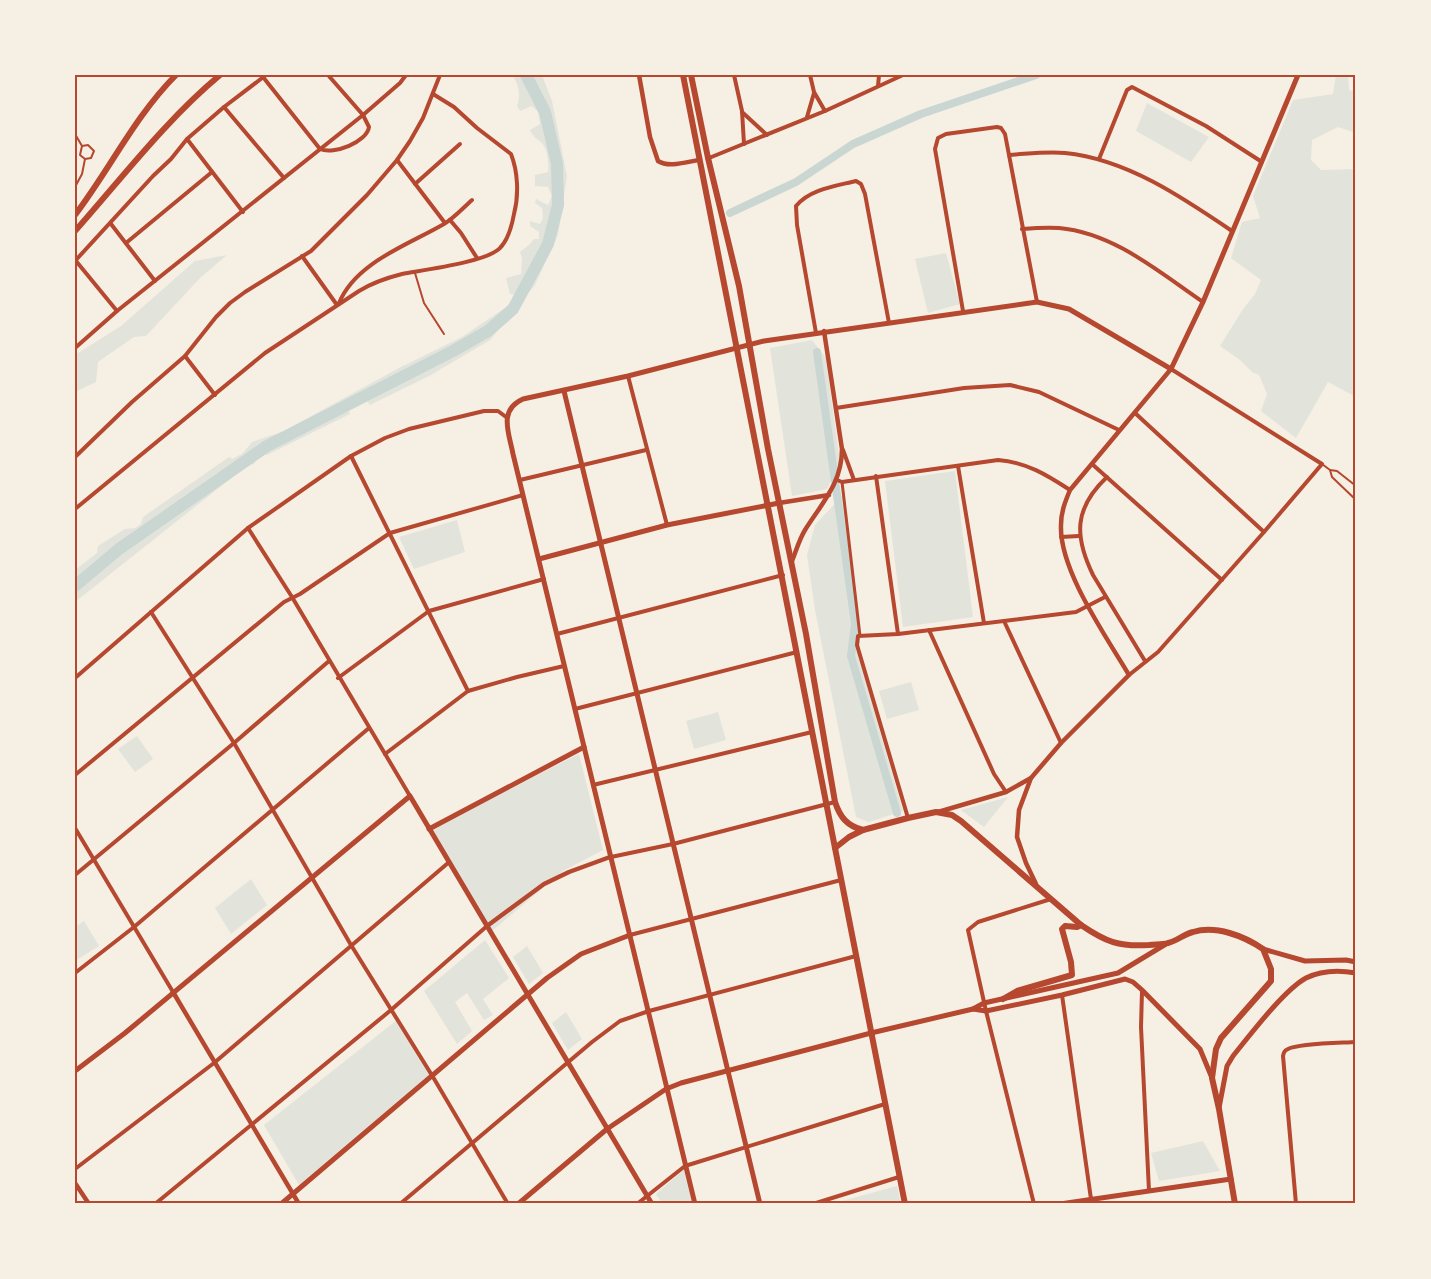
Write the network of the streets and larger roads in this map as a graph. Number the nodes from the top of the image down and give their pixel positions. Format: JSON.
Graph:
{"nodes":[{"id":1,"x":176,"y":75,"type":"edge"},
{"id":2,"x":220,"y":75,"type":"edge"},
{"id":3,"x":329,"y":75,"type":"edge"},
{"id":4,"x":406,"y":75,"type":"edge"},
{"id":5,"x":440,"y":75,"type":"edge"},
{"id":6,"x":639,"y":75,"type":"edge"},
{"id":7,"x":683,"y":75,"type":"edge"},
{"id":8,"x":691,"y":75,"type":"edge"},
{"id":9,"x":734,"y":75,"type":"edge"},
{"id":10,"x":810,"y":75,"type":"edge"},
{"id":11,"x":879,"y":75,"type":"edge"},
{"id":12,"x":903,"y":75,"type":"edge"},
{"id":13,"x":1298,"y":75,"type":"edge"},
{"id":14,"x":264,"y":76,"type":"edge"},
{"id":15,"x":897,"y":76,"type":"edge"},
{"id":16,"x":878,"y":86,"type":"junction"},
{"id":17,"x":814,"y":92,"type":"junction"},
{"id":18,"x":434,"y":94,"type":"junction"},
{"id":19,"x":224,"y":107,"type":"junction"},
{"id":20,"x":742,"y":111,"type":"junction"},
{"id":21,"x":825,"y":111,"type":"junction"},
{"id":22,"x":363,"y":115,"type":"junction"},
{"id":23,"x":807,"y":117,"type":"junction"},
{"id":24,"x":767,"y":135,"type":"junction"},
{"id":25,"x":187,"y":139,"type":"junction"},
{"id":26,"x":460,"y":144,"type":"dead end"},
{"id":27,"x":744,"y":144,"type":"junction"},
{"id":28,"x":320,"y":149,"type":"junction"},
{"id":29,"x":1009,"y":155,"type":"junction"},
{"id":30,"x":708,"y":158,"type":"junction"},
{"id":31,"x":1099,"y":159,"type":"junction"},
{"id":32,"x":397,"y":160,"type":"junction"},
{"id":33,"x":699,"y":160,"type":"junction"},
{"id":34,"x":1262,"y":162,"type":"junction"},
{"id":35,"x":212,"y":172,"type":"junction"},
{"id":36,"x":284,"y":178,"type":"junction"},
{"id":37,"x":415,"y":184,"type":"junction"},
{"id":38,"x":88,"y":199,"type":"junction"},
{"id":39,"x":472,"y":200,"type":"dead end"},
{"id":40,"x":75,"y":209,"type":"edge"},
{"id":41,"x":243,"y":212,"type":"junction"},
{"id":42,"x":75,"y":215,"type":"edge"},
{"id":43,"x":448,"y":221,"type":"junction"},
{"id":44,"x":111,"y":224,"type":"junction"},
{"id":45,"x":1022,"y":229,"type":"junction"},
{"id":46,"x":75,"y":231,"type":"edge"},
{"id":47,"x":1232,"y":231,"type":"junction"},
{"id":48,"x":126,"y":243,"type":"junction"},
{"id":49,"x":302,"y":256,"type":"junction"},
{"id":50,"x":477,"y":258,"type":"junction"},
{"id":51,"x":75,"y":261,"type":"edge"},
{"id":52,"x":156,"y":281,"type":"junction"},
{"id":53,"x":1037,"y":302,"type":"junction"},
{"id":54,"x":1203,"y":302,"type":"junction"},
{"id":55,"x":338,"y":304,"type":"junction"},
{"id":56,"x":117,"y":311,"type":"junction"},
{"id":57,"x":963,"y":311,"type":"junction"},
{"id":58,"x":889,"y":323,"type":"junction"},
{"id":59,"x":824,"y":331,"type":"junction"},
{"id":60,"x":816,"y":333,"type":"junction"},
{"id":61,"x":75,"y":339,"type":"edge"},
{"id":62,"x":79,"y":344,"type":"junction"},
{"id":63,"x":750,"y":344,"type":"junction"},
{"id":64,"x":737,"y":347,"type":"junction"},
{"id":65,"x":75,"y":348,"type":"edge"},
{"id":66,"x":185,"y":356,"type":"junction"},
{"id":67,"x":1172,"y":369,"type":"junction"},
{"id":68,"x":628,"y":376,"type":"junction"},
{"id":69,"x":564,"y":391,"type":"junction"},
{"id":70,"x":215,"y":395,"type":"junction"},
{"id":71,"x":836,"y":408,"type":"junction"},
{"id":72,"x":1135,"y":413,"type":"junction"},
{"id":73,"x":506,"y":417,"type":"junction"},
{"id":74,"x":1119,"y":430,"type":"junction"},
{"id":75,"x":842,"y":449,"type":"junction"},
{"id":76,"x":646,"y":450,"type":"junction"},
{"id":77,"x":351,"y":456,"type":"junction"},
{"id":78,"x":75,"y":457,"type":"edge"},
{"id":79,"x":583,"y":465,"type":"junction"},
{"id":80,"x":1092,"y":465,"type":"junction"},
{"id":81,"x":958,"y":466,"type":"junction"},
{"id":82,"x":876,"y":476,"type":"junction"},
{"id":83,"x":1107,"y":477,"type":"junction"},
{"id":84,"x":520,"y":480,"type":"junction"},
{"id":85,"x":854,"y":480,"type":"junction"},
{"id":86,"x":839,"y":481,"type":"junction"},
{"id":87,"x":1070,"y":490,"type":"junction"},
{"id":88,"x":523,"y":495,"type":"junction"},
{"id":89,"x":829,"y":495,"type":"junction"},
{"id":90,"x":780,"y":503,"type":"junction"},
{"id":91,"x":768,"y":505,"type":"junction"},
{"id":92,"x":75,"y":508,"type":"edge"},
{"id":93,"x":668,"y":525,"type":"junction"},
{"id":94,"x":248,"y":528,"type":"junction"},
{"id":95,"x":1264,"y":532,"type":"junction"},
{"id":96,"x":390,"y":533,"type":"junction"},
{"id":97,"x":1061,"y":537,"type":"junction"},
{"id":98,"x":1079,"y":537,"type":"junction"},
{"id":99,"x":601,"y":541,"type":"junction"},
{"id":100,"x":539,"y":559,"type":"junction"},
{"id":101,"x":792,"y":561,"type":"junction"},
{"id":102,"x":783,"y":575,"type":"junction"},
{"id":103,"x":544,"y":579,"type":"junction"},
{"id":104,"x":1222,"y":580,"type":"junction"},
{"id":105,"x":292,"y":597,"type":"junction"},
{"id":106,"x":1105,"y":597,"type":"junction"},
{"id":107,"x":1089,"y":606,"type":"junction"},
{"id":108,"x":429,"y":611,"type":"junction"},
{"id":109,"x":151,"y":612,"type":"junction"},
{"id":110,"x":619,"y":618,"type":"junction"},
{"id":111,"x":1004,"y":621,"type":"junction"},
{"id":112,"x":984,"y":623,"type":"junction"},
{"id":113,"x":929,"y":630,"type":"junction"},
{"id":114,"x":557,"y":634,"type":"junction"},
{"id":115,"x":898,"y":634,"type":"junction"},
{"id":116,"x":860,"y":636,"type":"junction"},
{"id":117,"x":797,"y":652,"type":"junction"},
{"id":118,"x":329,"y":661,"type":"junction"},
{"id":119,"x":1145,"y":661,"type":"junction"},
{"id":120,"x":564,"y":666,"type":"junction"},
{"id":121,"x":1129,"y":675,"type":"junction"},
{"id":122,"x":193,"y":677,"type":"junction"},
{"id":123,"x":75,"y":678,"type":"edge"},
{"id":124,"x":339,"y":678,"type":"junction"},
{"id":125,"x":468,"y":691,"type":"junction"},
{"id":126,"x":637,"y":694,"type":"junction"},
{"id":127,"x":574,"y":709,"type":"junction"},
{"id":128,"x":369,"y":728,"type":"junction"},
{"id":129,"x":812,"y":732,"type":"junction"},
{"id":130,"x":234,"y":743,"type":"junction"},
{"id":131,"x":1061,"y":743,"type":"junction"},
{"id":132,"x":584,"y":747,"type":"junction"},
{"id":133,"x":385,"y":754,"type":"junction"},
{"id":134,"x":656,"y":768,"type":"junction"},
{"id":135,"x":75,"y":775,"type":"edge"},
{"id":136,"x":1031,"y":778,"type":"junction"},
{"id":137,"x":593,"y":785,"type":"junction"},
{"id":138,"x":1006,"y":792,"type":"junction"},
{"id":139,"x":410,"y":796,"type":"junction"},
{"id":140,"x":835,"y":802,"type":"junction"},
{"id":141,"x":826,"y":804,"type":"junction"},
{"id":142,"x":272,"y":811,"type":"junction"},
{"id":143,"x":936,"y":812,"type":"junction"},
{"id":144,"x":908,"y":818,"type":"junction"},
{"id":145,"x":75,"y":828,"type":"edge"},
{"id":146,"x":429,"y":829,"type":"junction"},
{"id":147,"x":863,"y":830,"type":"junction"},
{"id":148,"x":673,"y":844,"type":"junction"},
{"id":149,"x":835,"y":848,"type":"junction"},
{"id":150,"x":610,"y":857,"type":"junction"},
{"id":151,"x":94,"y":860,"type":"junction"},
{"id":152,"x":448,"y":863,"type":"junction"},
{"id":153,"x":75,"y":875,"type":"edge"},
{"id":154,"x":312,"y":878,"type":"junction"},
{"id":155,"x":841,"y":880,"type":"junction"},
{"id":156,"x":1037,"y":886,"type":"junction"},
{"id":157,"x":1051,"y":899,"type":"junction"},
{"id":158,"x":691,"y":920,"type":"junction"},
{"id":159,"x":1081,"y":925,"type":"junction"},
{"id":160,"x":487,"y":926,"type":"junction"},
{"id":161,"x":134,"y":927,"type":"junction"},
{"id":162,"x":630,"y":935,"type":"junction"},
{"id":163,"x":1168,"y":944,"type":"junction"},
{"id":164,"x":351,"y":945,"type":"junction"},
{"id":165,"x":1263,"y":949,"type":"junction"},
{"id":166,"x":857,"y":955,"type":"junction"},
{"id":167,"x":1356,"y":962,"type":"edge"},
{"id":168,"x":75,"y":973,"type":"edge"},
{"id":169,"x":1356,"y":973,"type":"edge"},
{"id":170,"x":1142,"y":990,"type":"junction"},
{"id":171,"x":174,"y":992,"type":"junction"},
{"id":172,"x":709,"y":995,"type":"junction"},
{"id":173,"x":1062,"y":995,"type":"junction"},
{"id":174,"x":528,"y":996,"type":"junction"},
{"id":175,"x":1003,"y":999,"type":"junction"},
{"id":176,"x":984,"y":1003,"type":"junction"},
{"id":177,"x":973,"y":1009,"type":"junction"},
{"id":178,"x":391,"y":1010,"type":"junction"},
{"id":179,"x":649,"y":1011,"type":"junction"},
{"id":180,"x":986,"y":1011,"type":"junction"},
{"id":181,"x":871,"y":1033,"type":"junction"},
{"id":182,"x":1356,"y":1042,"type":"edge"},
{"id":183,"x":567,"y":1061,"type":"junction"},
{"id":184,"x":214,"y":1063,"type":"junction"},
{"id":185,"x":75,"y":1071,"type":"edge"},
{"id":186,"x":729,"y":1072,"type":"junction"},
{"id":187,"x":433,"y":1077,"type":"junction"},
{"id":188,"x":1212,"y":1078,"type":"junction"},
{"id":189,"x":666,"y":1089,"type":"junction"},
{"id":190,"x":885,"y":1103,"type":"junction"},
{"id":191,"x":1219,"y":1109,"type":"junction"},
{"id":192,"x":253,"y":1125,"type":"junction"},
{"id":193,"x":607,"y":1129,"type":"junction"},
{"id":194,"x":472,"y":1143,"type":"junction"},
{"id":195,"x":747,"y":1145,"type":"junction"},
{"id":196,"x":685,"y":1166,"type":"junction"},
{"id":197,"x":75,"y":1169,"type":"edge"},
{"id":198,"x":900,"y":1177,"type":"junction"},
{"id":199,"x":1231,"y":1179,"type":"junction"},
{"id":200,"x":75,"y":1183,"type":"edge"},
{"id":201,"x":1150,"y":1191,"type":"junction"},
{"id":202,"x":293,"y":1194,"type":"junction"},
{"id":203,"x":647,"y":1196,"type":"junction"},
{"id":204,"x":1091,"y":1199,"type":"junction"},
{"id":205,"x":89,"y":1204,"type":"edge"},
{"id":206,"x":155,"y":1204,"type":"edge"},
{"id":207,"x":281,"y":1204,"type":"edge"},
{"id":208,"x":299,"y":1204,"type":"edge"},
{"id":209,"x":400,"y":1204,"type":"edge"},
{"id":210,"x":508,"y":1204,"type":"edge"},
{"id":211,"x":518,"y":1204,"type":"edge"},
{"id":212,"x":637,"y":1204,"type":"edge"},
{"id":213,"x":652,"y":1204,"type":"edge"},
{"id":214,"x":695,"y":1204,"type":"edge"},
{"id":215,"x":760,"y":1204,"type":"edge"},
{"id":216,"x":813,"y":1204,"type":"edge"},
{"id":217,"x":905,"y":1204,"type":"edge"},
{"id":218,"x":1034,"y":1204,"type":"edge"},
{"id":219,"x":1060,"y":1204,"type":"edge"},
{"id":220,"x":1235,"y":1204,"type":"edge"},
{"id":221,"x":1296,"y":1204,"type":"edge"}],
"edges":[{"from":1,"to":38,"type":"main road"},
{"from":2,"to":46,"type":"main road"},
{"from":3,"to":22,"type":"street"},
{"from":4,"to":22,"type":"street"},
{"from":5,"to":18,"type":"street"},
{"from":6,"to":33,"type":"street"},
{"from":7,"to":33,"type":"main road"},
{"from":8,"to":30,"type":"main road"},
{"from":9,"to":20,"type":"street"},
{"from":10,"to":17,"type":"street"},
{"from":11,"to":16,"type":"street"},
{"from":12,"to":15,"type":"street"},
{"from":13,"to":34,"type":"main road"},
{"from":14,"to":19,"type":"street"},
{"from":14,"to":28,"type":"street"},
{"from":15,"to":16,"type":"street"},
{"from":16,"to":21,"type":"street"},
{"from":17,"to":21,"type":"street"},
{"from":17,"to":23,"type":"street"},
{"from":18,"to":32,"type":"street"},
{"from":18,"to":50,"type":"street"},
{"from":19,"to":25,"type":"street"},
{"from":19,"to":36,"type":"street"},
{"from":20,"to":24,"type":"street"},
{"from":20,"to":27,"type":"street"},
{"from":21,"to":23,"type":"street"},
{"from":22,"to":28,"type":"street"},
{"from":22,"to":28,"type":"street"},
{"from":23,"to":24,"type":"street"},
{"from":24,"to":27,"type":"street"},
{"from":25,"to":35,"type":"street"},
{"from":25,"to":44,"type":"street"},
{"from":26,"to":37,"type":"street"},
{"from":27,"to":30,"type":"street"},
{"from":28,"to":36,"type":"street"},
{"from":29,"to":31,"type":"street"},
{"from":29,"to":45,"type":"street"},
{"from":29,"to":57,"type":"street"},
{"from":30,"to":63,"type":"main road"},
{"from":31,"to":34,"type":"street"},
{"from":31,"to":47,"type":"street"},
{"from":32,"to":37,"type":"street"},
{"from":32,"to":49,"type":"street"},
{"from":33,"to":64,"type":"main road"},
{"from":34,"to":47,"type":"main road"},
{"from":35,"to":41,"type":"street"},
{"from":35,"to":48,"type":"street"},
{"from":36,"to":41,"type":"street"},
{"from":37,"to":43,"type":"street"},
{"from":38,"to":40,"type":"main road"},
{"from":38,"to":42,"type":"main road"},
{"from":39,"to":43,"type":"street"},
{"from":41,"to":52,"type":"street"},
{"from":43,"to":50,"type":"street"},
{"from":43,"to":55,"type":"street"},
{"from":44,"to":48,"type":"street"},
{"from":44,"to":51,"type":"street"},
{"from":45,"to":53,"type":"street"},
{"from":45,"to":54,"type":"street"},
{"from":47,"to":54,"type":"main road"},
{"from":48,"to":52,"type":"street"},
{"from":49,"to":55,"type":"street"},
{"from":49,"to":66,"type":"street"},
{"from":50,"to":55,"type":"street"},
{"from":51,"to":56,"type":"street"},
{"from":52,"to":56,"type":"street"},
{"from":53,"to":57,"type":"main road"},
{"from":53,"to":67,"type":"main road"},
{"from":54,"to":67,"type":"main road"},
{"from":55,"to":70,"type":"street"},
{"from":56,"to":62,"type":"street"},
{"from":57,"to":58,"type":"main road"},
{"from":58,"to":59,"type":"main road"},
{"from":58,"to":60,"type":"street"},
{"from":59,"to":60,"type":"main road"},
{"from":59,"to":71,"type":"street"},
{"from":60,"to":63,"type":"main road"},
{"from":61,"to":62,"type":"street"},
{"from":62,"to":65,"type":"street"},
{"from":63,"to":64,"type":"main road"},
{"from":63,"to":90,"type":"main road"},
{"from":64,"to":68,"type":"main road"},
{"from":64,"to":91,"type":"main road"},
{"from":66,"to":70,"type":"street"},
{"from":66,"to":78,"type":"street"},
{"from":67,"to":72,"type":"street"},
{"from":67,"to":95,"type":"street"},
{"from":68,"to":69,"type":"main road"},
{"from":68,"to":76,"type":"street"},
{"from":69,"to":73,"type":"main road"},
{"from":69,"to":79,"type":"main road"},
{"from":70,"to":92,"type":"street"},
{"from":71,"to":74,"type":"street"},
{"from":71,"to":75,"type":"street"},
{"from":72,"to":74,"type":"street"},
{"from":72,"to":95,"type":"street"},
{"from":73,"to":77,"type":"street"},
{"from":73,"to":84,"type":"main road"},
{"from":74,"to":80,"type":"street"},
{"from":75,"to":85,"type":"street"},
{"from":75,"to":86,"type":"street"},
{"from":76,"to":79,"type":"street"},
{"from":76,"to":93,"type":"street"},
{"from":77,"to":94,"type":"street"},
{"from":77,"to":96,"type":"street"},
{"from":79,"to":84,"type":"street"},
{"from":79,"to":99,"type":"main road"},
{"from":80,"to":83,"type":"street"},
{"from":80,"to":87,"type":"street"},
{"from":81,"to":82,"type":"street"},
{"from":81,"to":87,"type":"street"},
{"from":81,"to":112,"type":"street"},
{"from":82,"to":85,"type":"street"},
{"from":82,"to":115,"type":"street"},
{"from":83,"to":98,"type":"street"},
{"from":83,"to":104,"type":"street"},
{"from":84,"to":88,"type":"main road"},
{"from":85,"to":86,"type":"street"},
{"from":86,"to":89,"type":"street"},
{"from":86,"to":116,"type":"street"},
{"from":87,"to":97,"type":"street"},
{"from":88,"to":96,"type":"street"},
{"from":88,"to":100,"type":"main road"},
{"from":89,"to":90,"type":"street"},
{"from":89,"to":101,"type":"street"},
{"from":90,"to":91,"type":"main road"},
{"from":90,"to":101,"type":"main road"},
{"from":91,"to":93,"type":"main road"},
{"from":91,"to":102,"type":"main road"},
{"from":93,"to":99,"type":"main road"},
{"from":94,"to":105,"type":"street"},
{"from":94,"to":109,"type":"street"},
{"from":95,"to":104,"type":"street"},
{"from":96,"to":105,"type":"street"},
{"from":96,"to":108,"type":"street"},
{"from":97,"to":98,"type":"street"},
{"from":97,"to":107,"type":"street"},
{"from":98,"to":106,"type":"street"},
{"from":99,"to":100,"type":"main road"},
{"from":99,"to":110,"type":"main road"},
{"from":100,"to":103,"type":"main road"},
{"from":101,"to":140,"type":"main road"},
{"from":102,"to":110,"type":"street"},
{"from":102,"to":117,"type":"main road"},
{"from":103,"to":108,"type":"street"},
{"from":103,"to":114,"type":"main road"},
{"from":104,"to":119,"type":"street"},
{"from":105,"to":118,"type":"street"},
{"from":105,"to":122,"type":"street"},
{"from":106,"to":107,"type":"street"},
{"from":106,"to":119,"type":"street"},
{"from":107,"to":111,"type":"street"},
{"from":107,"to":121,"type":"street"},
{"from":108,"to":124,"type":"street"},
{"from":108,"to":125,"type":"street"},
{"from":109,"to":122,"type":"street"},
{"from":109,"to":123,"type":"street"},
{"from":110,"to":114,"type":"street"},
{"from":110,"to":126,"type":"main road"},
{"from":111,"to":112,"type":"street"},
{"from":111,"to":131,"type":"street"},
{"from":112,"to":113,"type":"street"},
{"from":113,"to":115,"type":"street"},
{"from":113,"to":138,"type":"street"},
{"from":114,"to":120,"type":"main road"},
{"from":115,"to":116,"type":"street"},
{"from":116,"to":144,"type":"street"},
{"from":117,"to":126,"type":"street"},
{"from":117,"to":129,"type":"main road"},
{"from":118,"to":124,"type":"street"},
{"from":118,"to":130,"type":"street"},
{"from":119,"to":121,"type":"street"},
{"from":120,"to":125,"type":"street"},
{"from":120,"to":127,"type":"main road"},
{"from":121,"to":131,"type":"street"},
{"from":122,"to":130,"type":"street"},
{"from":122,"to":135,"type":"street"},
{"from":124,"to":128,"type":"street"},
{"from":125,"to":133,"type":"street"},
{"from":126,"to":127,"type":"street"},
{"from":126,"to":134,"type":"main road"},
{"from":127,"to":132,"type":"main road"},
{"from":128,"to":133,"type":"street"},
{"from":128,"to":142,"type":"street"},
{"from":129,"to":134,"type":"street"},
{"from":129,"to":141,"type":"main road"},
{"from":130,"to":142,"type":"street"},
{"from":130,"to":151,"type":"street"},
{"from":131,"to":136,"type":"street"},
{"from":132,"to":137,"type":"main road"},
{"from":132,"to":146,"type":"main road"},
{"from":133,"to":139,"type":"street"},
{"from":134,"to":137,"type":"street"},
{"from":134,"to":148,"type":"main road"},
{"from":136,"to":138,"type":"street"},
{"from":136,"to":156,"type":"street"},
{"from":137,"to":150,"type":"main road"},
{"from":138,"to":143,"type":"street"},
{"from":139,"to":146,"type":"main road"},
{"from":139,"to":154,"type":"main road"},
{"from":140,"to":141,"type":"street"},
{"from":140,"to":147,"type":"main road"},
{"from":141,"to":148,"type":"street"},
{"from":141,"to":149,"type":"main road"},
{"from":142,"to":154,"type":"street"},
{"from":142,"to":161,"type":"street"},
{"from":143,"to":144,"type":"main road"},
{"from":143,"to":156,"type":"main road"},
{"from":144,"to":147,"type":"main road"},
{"from":145,"to":151,"type":"street"},
{"from":146,"to":152,"type":"main road"},
{"from":147,"to":149,"type":"main road"},
{"from":148,"to":150,"type":"street"},
{"from":148,"to":158,"type":"main road"},
{"from":149,"to":155,"type":"main road"},
{"from":150,"to":160,"type":"street"},
{"from":150,"to":162,"type":"main road"},
{"from":151,"to":153,"type":"street"},
{"from":151,"to":161,"type":"street"},
{"from":152,"to":160,"type":"main road"},
{"from":152,"to":164,"type":"street"},
{"from":154,"to":164,"type":"street"},
{"from":154,"to":171,"type":"main road"},
{"from":155,"to":158,"type":"street"},
{"from":155,"to":166,"type":"main road"},
{"from":156,"to":157,"type":"main road"},
{"from":157,"to":159,"type":"main road"},
{"from":157,"to":176,"type":"street"},
{"from":158,"to":162,"type":"street"},
{"from":158,"to":172,"type":"main road"},
{"from":159,"to":163,"type":"main road"},
{"from":159,"to":175,"type":"main road"},
{"from":160,"to":174,"type":"main road"},
{"from":160,"to":178,"type":"street"},
{"from":161,"to":168,"type":"street"},
{"from":161,"to":171,"type":"street"},
{"from":162,"to":174,"type":"main road"},
{"from":162,"to":179,"type":"main road"},
{"from":163,"to":165,"type":"main road"},
{"from":163,"to":175,"type":"main road"},
{"from":164,"to":178,"type":"street"},
{"from":164,"to":184,"type":"street"},
{"from":165,"to":167,"type":"main road"},
{"from":165,"to":188,"type":"main road"},
{"from":166,"to":172,"type":"street"},
{"from":166,"to":181,"type":"main road"},
{"from":169,"to":191,"type":"main road"},
{"from":170,"to":173,"type":"main road"},
{"from":170,"to":188,"type":"main road"},
{"from":170,"to":201,"type":"street"},
{"from":171,"to":184,"type":"street"},
{"from":171,"to":185,"type":"main road"},
{"from":172,"to":179,"type":"street"},
{"from":172,"to":186,"type":"main road"},
{"from":173,"to":180,"type":"main road"},
{"from":173,"to":204,"type":"street"},
{"from":174,"to":183,"type":"main road"},
{"from":174,"to":187,"type":"main road"},
{"from":175,"to":176,"type":"main road"},
{"from":176,"to":177,"type":"main road"},
{"from":176,"to":180,"type":"street"},
{"from":177,"to":180,"type":"main road"},
{"from":177,"to":181,"type":"main road"},
{"from":178,"to":187,"type":"street"},
{"from":178,"to":192,"type":"street"},
{"from":179,"to":183,"type":"street"},
{"from":179,"to":189,"type":"main road"},
{"from":180,"to":218,"type":"street"},
{"from":181,"to":186,"type":"main road"},
{"from":181,"to":190,"type":"main road"},
{"from":182,"to":221,"type":"street"},
{"from":183,"to":193,"type":"main road"},
{"from":183,"to":194,"type":"street"},
{"from":184,"to":192,"type":"street"},
{"from":184,"to":197,"type":"street"},
{"from":186,"to":189,"type":"main road"},
{"from":186,"to":195,"type":"main road"},
{"from":187,"to":194,"type":"street"},
{"from":187,"to":202,"type":"main road"},
{"from":188,"to":191,"type":"main road"},
{"from":189,"to":193,"type":"main road"},
{"from":189,"to":196,"type":"main road"},
{"from":190,"to":195,"type":"street"},
{"from":190,"to":198,"type":"main road"},
{"from":191,"to":199,"type":"main road"},
{"from":192,"to":202,"type":"street"},
{"from":192,"to":206,"type":"street"},
{"from":193,"to":203,"type":"main road"},
{"from":193,"to":211,"type":"main road"},
{"from":194,"to":209,"type":"street"},
{"from":194,"to":210,"type":"street"},
{"from":195,"to":196,"type":"street"},
{"from":195,"to":215,"type":"main road"},
{"from":196,"to":203,"type":"street"},
{"from":196,"to":214,"type":"main road"},
{"from":198,"to":216,"type":"street"},
{"from":198,"to":217,"type":"main road"},
{"from":199,"to":201,"type":"main road"},
{"from":199,"to":220,"type":"main road"},
{"from":200,"to":205,"type":"street"},
{"from":201,"to":204,"type":"main road"},
{"from":202,"to":207,"type":"main road"},
{"from":202,"to":208,"type":"street"},
{"from":203,"to":212,"type":"street"},
{"from":203,"to":213,"type":"main road"},
{"from":204,"to":219,"type":"main road"}]}
